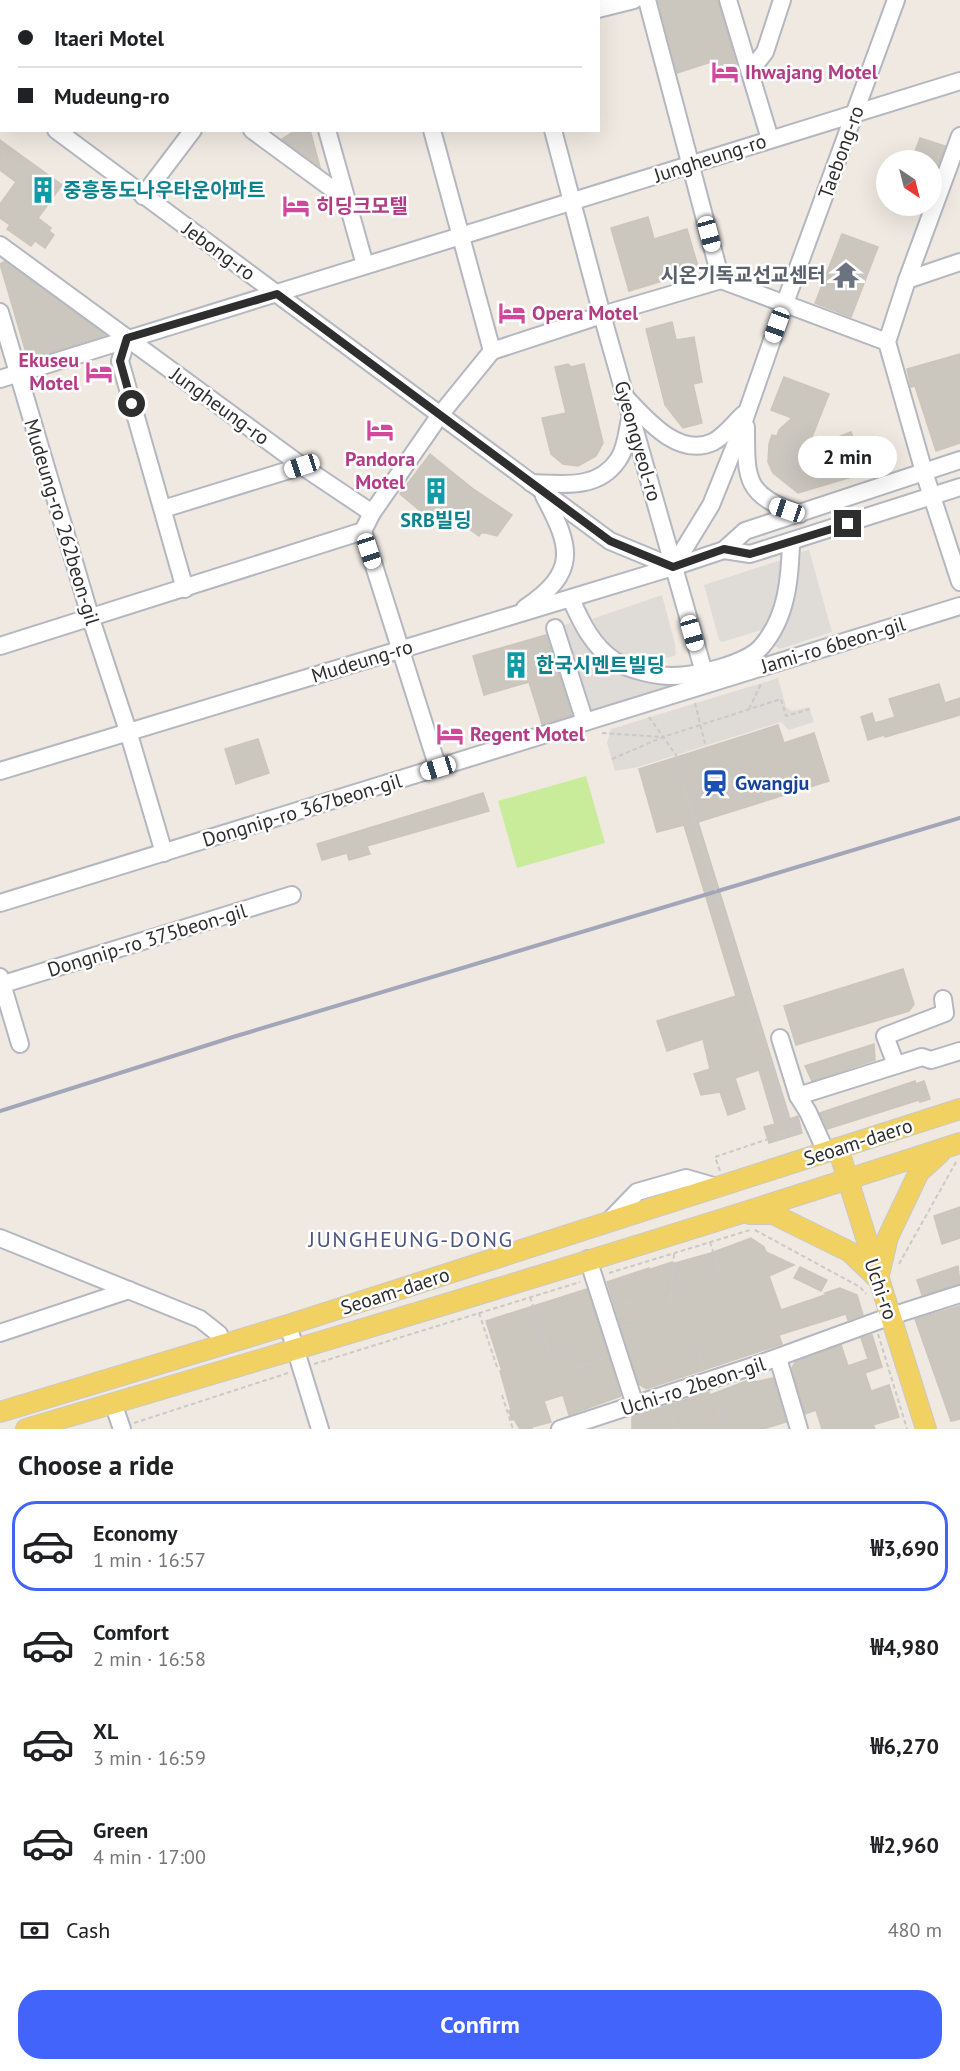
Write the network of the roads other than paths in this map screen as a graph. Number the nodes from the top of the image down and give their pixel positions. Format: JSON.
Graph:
{"nodes":[{"id":1,"x":634,"y":0,"type":"edge"},
{"id":2,"x":646,"y":0,"type":"edge"},
{"id":3,"x":728,"y":0,"type":"edge"},
{"id":4,"x":782,"y":0,"type":"edge"},
{"id":5,"x":896,"y":0,"type":"edge"},
{"id":6,"x":600,"y":8,"type":"edge"},
{"id":7,"x":750,"y":71,"type":"junction"},
{"id":8,"x":960,"y":81,"type":"edge"},
{"id":9,"x":855,"y":112,"type":"junction"},
{"id":10,"x":59,"y":132,"type":"edge"},
{"id":11,"x":191,"y":132,"type":"edge"},
{"id":12,"x":255,"y":132,"type":"edge"},
{"id":13,"x":328,"y":132,"type":"edge"},
{"id":14,"x":433,"y":132,"type":"edge"},
{"id":15,"x":554,"y":132,"type":"edge"},
{"id":16,"x":960,"y":136,"type":"edge"},
{"id":17,"x":770,"y":139,"type":"junction"},
{"id":18,"x":690,"y":164,"type":"junction"},
{"id":19,"x":143,"y":196,"type":"junction"},
{"id":20,"x":346,"y":199,"type":"junction"},
{"id":21,"x":571,"y":201,"type":"junction"},
{"id":22,"x":460,"y":236,"type":"junction"},
{"id":23,"x":0,"y":245,"type":"edge"},
{"id":24,"x":960,"y":262,"type":"edge"},
{"id":25,"x":365,"y":265,"type":"junction"},
{"id":26,"x":721,"y":280,"type":"junction"},
{"id":27,"x":907,"y":280,"type":"junction"},
{"id":28,"x":277,"y":294,"type":"junction"},
{"id":29,"x":784,"y":303,"type":"junction"},
{"id":30,"x":0,"y":312,"type":"edge"},
{"id":31,"x":602,"y":315,"type":"junction"},
{"id":32,"x":127,"y":338,"type":"junction"},
{"id":33,"x":887,"y":342,"type":"junction"},
{"id":34,"x":492,"y":351,"type":"junction"},
{"id":35,"x":18,"y":374,"type":"junction"},
{"id":36,"x":0,"y":379,"type":"edge"},
{"id":37,"x":625,"y":398,"type":"junction"},
{"id":38,"x":746,"y":411,"type":"junction"},
{"id":39,"x":440,"y":415,"type":"junction"},
{"id":40,"x":630,"y":415,"type":"junction"},
{"id":41,"x":960,"y":460,"type":"edge"},
{"id":42,"x":302,"y":466,"type":"junction"},
{"id":43,"x":924,"y":472,"type":"junction"},
{"id":44,"x":536,"y":486,"type":"junction"},
{"id":45,"x":960,"y":487,"type":"edge"},
{"id":46,"x":933,"y":496,"type":"junction"},
{"id":47,"x":163,"y":509,"type":"junction"},
{"id":48,"x":372,"y":513,"type":"junction"},
{"id":49,"x":800,"y":514,"type":"junction"},
{"id":50,"x":363,"y":531,"type":"junction"},
{"id":51,"x":791,"y":542,"type":"junction"},
{"id":52,"x":724,"y":549,"type":"junction"},
{"id":53,"x":673,"y":567,"type":"junction"},
{"id":54,"x":960,"y":582,"type":"edge"},
{"id":55,"x":185,"y":589,"type":"junction"},
{"id":56,"x":571,"y":598,"type":"junction"},
{"id":57,"x":960,"y":606,"type":"edge"},
{"id":58,"x":514,"y":616,"type":"junction"},
{"id":59,"x":91,"y":619,"type":"junction"},
{"id":60,"x":555,"y":628,"type":"dead end"},
{"id":61,"x":1,"y":644,"type":"edge"},
{"id":62,"x":401,"y":649,"type":"junction"},
{"id":63,"x":701,"y":681,"type":"junction"},
{"id":64,"x":585,"y":722,"type":"junction"},
{"id":65,"x":128,"y":731,"type":"junction"},
{"id":66,"x":438,"y":768,"type":"junction"},
{"id":67,"x":0,"y":771,"type":"edge"},
{"id":68,"x":164,"y":853,"type":"junction"},
{"id":69,"x":292,"y":895,"type":"dead end"},
{"id":70,"x":0,"y":903,"type":"edge"},
{"id":71,"x":1,"y":982,"type":"edge"},
{"id":72,"x":943,"y":999,"type":"dead end"},
{"id":73,"x":780,"y":1038,"type":"dead end"},
{"id":74,"x":20,"y":1044,"type":"dead end"},
{"id":75,"x":960,"y":1051,"type":"edge"},
{"id":76,"x":896,"y":1065,"type":"junction"},
{"id":77,"x":798,"y":1096,"type":"junction"},
{"id":78,"x":960,"y":1109,"type":"edge"},
{"id":79,"x":956,"y":1148,"type":"edge"},
{"id":80,"x":832,"y":1150,"type":"junction"},
{"id":81,"x":848,"y":1180,"type":"junction"},
{"id":82,"x":739,"y":1214,"type":"junction"},
{"id":83,"x":0,"y":1238,"type":"edge"},
{"id":84,"x":591,"y":1269,"type":"junction"},
{"id":85,"x":887,"y":1275,"type":"junction"},
{"id":86,"x":129,"y":1290,"type":"junction"},
{"id":87,"x":960,"y":1294,"type":"edge"},
{"id":88,"x":883,"y":1319,"type":"junction"},
{"id":89,"x":288,"y":1325,"type":"junction"},
{"id":90,"x":0,"y":1333,"type":"edge"},
{"id":91,"x":223,"y":1345,"type":"junction"},
{"id":92,"x":778,"y":1358,"type":"junction"},
{"id":93,"x":298,"y":1359,"type":"junction"},
{"id":94,"x":113,"y":1403,"type":"junction"},
{"id":95,"x":635,"y":1405,"type":"junction"},
{"id":96,"x":0,"y":1412,"type":"edge"},
{"id":97,"x":121,"y":1428,"type":"edge"},
{"id":98,"x":570,"y":1428,"type":"edge"},
{"id":99,"x":26,"y":1429,"type":"edge"},
{"id":100,"x":320,"y":1429,"type":"edge"},
{"id":101,"x":799,"y":1429,"type":"edge"},
{"id":102,"x":926,"y":1429,"type":"edge"}],
"edges":[{"from":1,"to":6,"type":"street"},
{"from":2,"to":18,"type":"street"},
{"from":3,"to":7,"type":"street"},
{"from":4,"to":7,"type":"street"},
{"from":5,"to":9,"type":"street","name":"Taebong-ro"},
{"from":7,"to":17,"type":"street"},
{"from":8,"to":9,"type":"street","name":"Jungheung-ro"},
{"from":9,"to":17,"type":"street","name":"Jungheung-ro"},
{"from":9,"to":29,"type":"street","name":"Taebong-ro"},
{"from":10,"to":19,"type":"street","name":"Jebong-ro"},
{"from":11,"to":19,"type":"street"},
{"from":12,"to":20,"type":"street"},
{"from":13,"to":20,"type":"street"},
{"from":14,"to":22,"type":"street"},
{"from":15,"to":21,"type":"street","name":"Gyeongyeol-ro"},
{"from":16,"to":27,"type":"street"},
{"from":17,"to":18,"type":"street","name":"Jungheung-ro"},
{"from":18,"to":21,"type":"street","name":"Jungheung-ro"},
{"from":18,"to":26,"type":"street"},
{"from":19,"to":28,"type":"street","name":"Jebong-ro"},
{"from":20,"to":25,"type":"street"},
{"from":21,"to":22,"type":"street","name":"Jungheung-ro"},
{"from":21,"to":31,"type":"street","name":"Gyeongyeol-ro"},
{"from":22,"to":25,"type":"street","name":"Jungheung-ro"},
{"from":22,"to":34,"type":"street"},
{"from":23,"to":32,"type":"street","name":"Jungheung-ro"},
{"from":24,"to":27,"type":"street"},
{"from":25,"to":28,"type":"street","name":"Jungheung-ro"},
{"from":26,"to":29,"type":"street"},
{"from":26,"to":31,"type":"street"},
{"from":27,"to":33,"type":"street"},
{"from":28,"to":32,"type":"street","name":"Jungheung-ro"},
{"from":28,"to":39,"type":"street","name":"Jebong-ro"},
{"from":29,"to":33,"type":"street"},
{"from":29,"to":38,"type":"street","name":"Taebong-ro"},
{"from":30,"to":35,"type":"street","name":"Mudeung-ro 262beon-gil"},
{"from":31,"to":34,"type":"street"},
{"from":31,"to":37,"type":"street","name":"Gyeongyeol-ro"},
{"from":32,"to":35,"type":"street","name":"Jungheung-ro"},
{"from":32,"to":42,"type":"street","name":"Jungheung-ro"},
{"from":32,"to":47,"type":"street"},
{"from":33,"to":43,"type":"street"},
{"from":34,"to":39,"type":"street"},
{"from":35,"to":36,"type":"street","name":"Jungheung-ro"},
{"from":35,"to":59,"type":"street","name":"Mudeung-ro 262beon-gil"},
{"from":37,"to":38,"type":"street"},
{"from":37,"to":40,"type":"street","name":"Gyeongyeol-ro"},
{"from":38,"to":49,"type":"street"},
{"from":38,"to":53,"type":"street","name":"Taebong-ro"},
{"from":39,"to":44,"type":"street","name":"Jebong-ro"},
{"from":39,"to":48,"type":"street"},
{"from":40,"to":44,"type":"street"},
{"from":40,"to":53,"type":"street","name":"Gyeongyeol-ro"},
{"from":41,"to":43,"type":"street","name":"Mudeung-ro"},
{"from":42,"to":47,"type":"street"},
{"from":42,"to":48,"type":"street","name":"Jungheung-ro"},
{"from":43,"to":46,"type":"street"},
{"from":43,"to":49,"type":"street","name":"Mudeung-ro"},
{"from":44,"to":53,"type":"street","name":"Jebong-ro"},
{"from":44,"to":58,"type":"street"},
{"from":45,"to":46,"type":"street","name":"Mudeung-ro"},
{"from":46,"to":51,"type":"street","name":"Mudeung-ro"},
{"from":46,"to":54,"type":"street"},
{"from":47,"to":55,"type":"street"},
{"from":48,"to":50,"type":"street"},
{"from":49,"to":52,"type":"street","name":"Mudeung-ro"},
{"from":50,"to":55,"type":"street"},
{"from":50,"to":62,"type":"street"},
{"from":51,"to":52,"type":"street","name":"Mudeung-ro"},
{"from":51,"to":63,"type":"street"},
{"from":52,"to":53,"type":"street","name":"Mudeung-ro"},
{"from":53,"to":56,"type":"street","name":"Mudeung-ro"},
{"from":53,"to":63,"type":"street","name":"Gyeongyeol-ro"},
{"from":55,"to":59,"type":"street"},
{"from":56,"to":58,"type":"street","name":"Mudeung-ro"},
{"from":56,"to":63,"type":"street"},
{"from":57,"to":63,"type":"street","name":"Jami-ro 6beon-gil"},
{"from":58,"to":62,"type":"street","name":"Mudeung-ro"},
{"from":59,"to":61,"type":"street"},
{"from":59,"to":65,"type":"street","name":"Mudeung-ro 262beon-gil"},
{"from":60,"to":64,"type":"street"},
{"from":62,"to":65,"type":"street","name":"Mudeung-ro"},
{"from":62,"to":66,"type":"street"},
{"from":63,"to":64,"type":"street","name":"Dongnip-ro 367beon-gil"},
{"from":64,"to":66,"type":"street","name":"Dongnip-ro 367beon-gil"},
{"from":65,"to":67,"type":"street","name":"Mudeung-ro"},
{"from":65,"to":68,"type":"street","name":"Mudeung-ro 262beon-gil"},
{"from":66,"to":68,"type":"street","name":"Dongnip-ro 367beon-gil"},
{"from":68,"to":70,"type":"street","name":"Dongnip-ro 367beon-gil"},
{"from":69,"to":71,"type":"street","name":"Dongnip-ro 375beon-gil"},
{"from":71,"to":74,"type":"street","name":"Dongnip-ro 375beon-gil"},
{"from":72,"to":76,"type":"street"},
{"from":73,"to":77,"type":"street"},
{"from":75,"to":76,"type":"street"},
{"from":76,"to":77,"type":"street"},
{"from":77,"to":80,"type":"street"},
{"from":78,"to":80,"type":"main road","name":"Seoam-daero"},
{"from":79,"to":81,"type":"main road","name":"Seoam-daero"},
{"from":79,"to":85,"type":"main road"},
{"from":80,"to":81,"type":"main road","name":"Uchi-ro"},
{"from":80,"to":89,"type":"main road","name":"Seoam-daero"},
{"from":81,"to":82,"type":"main road","name":"Seoam-daero"},
{"from":81,"to":85,"type":"main road","name":"Uchi-ro"},
{"from":82,"to":84,"type":"main road","name":"Seoam-daero"},
{"from":82,"to":85,"type":"main road"},
{"from":83,"to":86,"type":"street"},
{"from":84,"to":93,"type":"main road","name":"Seoam-daero"},
{"from":84,"to":95,"type":"street"},
{"from":85,"to":88,"type":"main road","name":"Uchi-ro"},
{"from":86,"to":90,"type":"street"},
{"from":86,"to":91,"type":"street"},
{"from":87,"to":88,"type":"street","name":"Uchi-ro 2beon-gil"},
{"from":88,"to":92,"type":"street","name":"Uchi-ro 2beon-gil"},
{"from":88,"to":102,"type":"main road","name":"Uchi-ro"},
{"from":89,"to":91,"type":"main road","name":"Seoam-daero"},
{"from":89,"to":93,"type":"street"},
{"from":91,"to":96,"type":"main road","name":"Seoam-daero"},
{"from":92,"to":95,"type":"street","name":"Uchi-ro 2beon-gil"},
{"from":92,"to":101,"type":"street","name":"Uchi-ro 2beon-gil"},
{"from":93,"to":94,"type":"main road","name":"Seoam-daero"},
{"from":93,"to":100,"type":"street"},
{"from":94,"to":97,"type":"street"},
{"from":94,"to":99,"type":"main road","name":"Seoam-daero"},
{"from":95,"to":98,"type":"street","name":"Uchi-ro 2beon-gil"}]}
